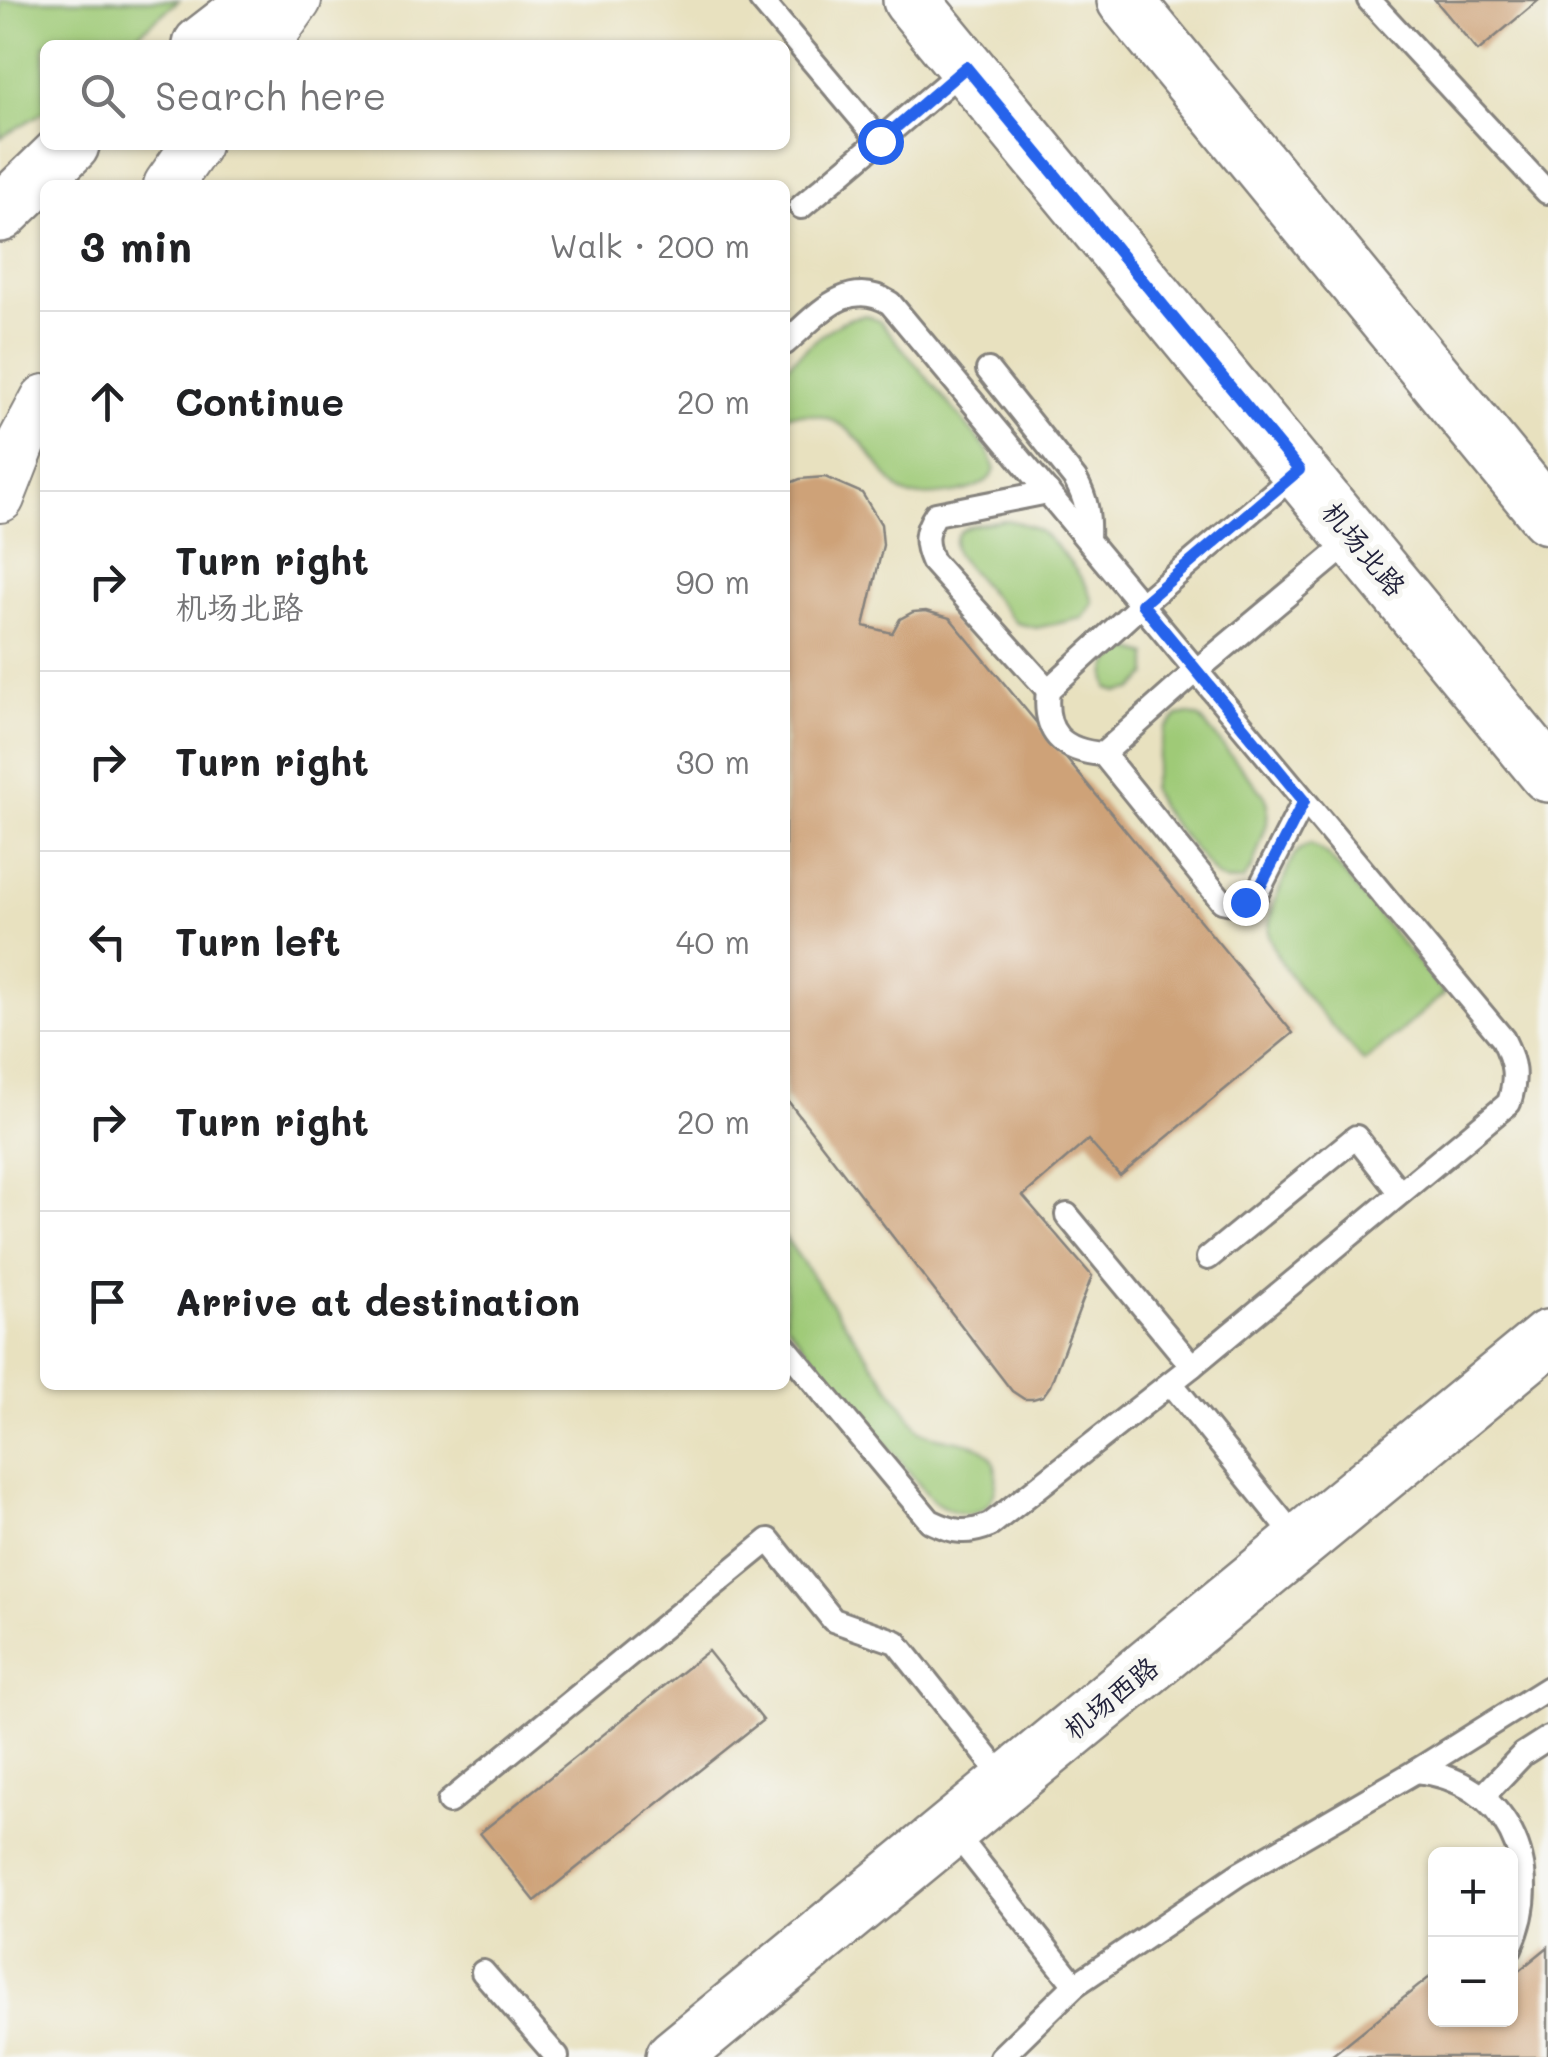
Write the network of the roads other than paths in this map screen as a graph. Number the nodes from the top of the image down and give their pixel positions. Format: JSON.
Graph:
{"nodes":[{"id":1,"x":260,"y":0,"type":"edge"},
{"id":2,"x":298,"y":0,"type":"edge"},
{"id":3,"x":761,"y":0,"type":"edge"},
{"id":4,"x":911,"y":0,"type":"edge"},
{"id":5,"x":1125,"y":0,"type":"edge"},
{"id":6,"x":1369,"y":0,"type":"edge"},
{"id":7,"x":208,"y":40,"type":"edge"},
{"id":8,"x":269,"y":40,"type":"edge"},
{"id":9,"x":966,"y":67,"type":"junction"},
{"id":10,"x":880,"y":141,"type":"junction"},
{"id":11,"x":63,"y":150,"type":"edge"},
{"id":12,"x":65,"y":150,"type":"edge"},
{"id":13,"x":192,"y":150,"type":"edge"},
{"id":14,"x":172,"y":180,"type":"edge"},
{"id":15,"x":0,"y":182,"type":"edge"},
{"id":16,"x":1548,"y":192,"type":"edge"},
{"id":17,"x":801,"y":208,"type":"dead end"},
{"id":18,"x":0,"y":214,"type":"edge"},
{"id":19,"x":790,"y":339,"type":"edge"},
{"id":20,"x":988,"y":370,"type":"dead end"},
{"id":21,"x":40,"y":408,"type":"edge"},
{"id":22,"x":1299,"y":470,"type":"junction"},
{"id":23,"x":1048,"y":492,"type":"junction"},
{"id":24,"x":0,"y":498,"type":"edge"},
{"id":25,"x":1548,"y":516,"type":"edge"},
{"id":26,"x":1355,"y":538,"type":"junction"},
{"id":27,"x":1088,"y":539,"type":"junction"},
{"id":28,"x":1142,"y":604,"type":"junction"},
{"id":29,"x":1196,"y":670,"type":"junction"},
{"id":30,"x":1048,"y":690,"type":"junction"},
{"id":31,"x":1103,"y":754,"type":"junction"},
{"id":32,"x":1548,"y":774,"type":"edge"},
{"id":33,"x":1304,"y":801,"type":"junction"},
{"id":34,"x":1400,"y":1193,"type":"junction"},
{"id":35,"x":1067,"y":1215,"type":"dead end"},
{"id":36,"x":1208,"y":1258,"type":"dead end"},
{"id":37,"x":1548,"y":1338,"type":"edge"},
{"id":38,"x":790,"y":1353,"type":"edge"},
{"id":39,"x":1192,"y":1366,"type":"junction"},
{"id":40,"x":1171,"y":1383,"type":"junction"},
{"id":41,"x":1300,"y":1543,"type":"junction"},
{"id":42,"x":1548,"y":1688,"type":"edge"},
{"id":43,"x":1548,"y":1738,"type":"edge"},
{"id":44,"x":1416,"y":1771,"type":"junction"},
{"id":45,"x":1008,"y":1783,"type":"junction"},
{"id":46,"x":1485,"y":1794,"type":"junction"},
{"id":47,"x":449,"y":1802,"type":"dead end"},
{"id":48,"x":952,"y":1829,"type":"junction"},
{"id":49,"x":1515,"y":1937,"type":"edge"},
{"id":50,"x":482,"y":1972,"type":"dead end"},
{"id":51,"x":1076,"y":1986,"type":"junction"},
{"id":52,"x":557,"y":2057,"type":"edge"},
{"id":53,"x":674,"y":2057,"type":"edge"},
{"id":54,"x":1001,"y":2057,"type":"edge"}],
"edges":[{"from":1,"to":7,"type":"main road"},
{"from":2,"to":8,"type":"street"},
{"from":3,"to":10,"type":"lane"},
{"from":4,"to":9,"type":"main road","name":"机场北路"},
{"from":5,"to":25,"type":"main road"},
{"from":6,"to":16,"type":"lane"},
{"from":9,"to":10,"type":"lane"},
{"from":9,"to":22,"type":"main road","name":"机场北路"},
{"from":10,"to":17,"type":"lane"},
{"from":11,"to":15,"type":"street"},
{"from":12,"to":18,"type":"main road"},
{"from":13,"to":14,"type":"street"},
{"from":19,"to":23,"type":"lane"},
{"from":20,"to":27,"type":"lane"},
{"from":21,"to":24,"type":"street"},
{"from":22,"to":26,"type":"main road","name":"机场北路"},
{"from":22,"to":28,"type":"lane"},
{"from":23,"to":27,"type":"lane"},
{"from":23,"to":30,"type":"lane"},
{"from":26,"to":29,"type":"lane"},
{"from":26,"to":32,"type":"main road","name":"机场北路"},
{"from":27,"to":28,"type":"lane"},
{"from":28,"to":29,"type":"lane"},
{"from":28,"to":30,"type":"lane"},
{"from":29,"to":31,"type":"lane"},
{"from":29,"to":33,"type":"lane"},
{"from":30,"to":31,"type":"lane"},
{"from":31,"to":33,"type":"lane"},
{"from":33,"to":34,"type":"lane"},
{"from":34,"to":36,"type":"lane"},
{"from":34,"to":39,"type":"lane"},
{"from":35,"to":39,"type":"lane"},
{"from":37,"to":41,"type":"main road","name":"机场西路"},
{"from":38,"to":40,"type":"lane"},
{"from":39,"to":40,"type":"lane"},
{"from":40,"to":41,"type":"lane"},
{"from":41,"to":45,"type":"main road","name":"机场西路"},
{"from":42,"to":44,"type":"lane"},
{"from":43,"to":46,"type":"lane"},
{"from":44,"to":46,"type":"lane"},
{"from":44,"to":51,"type":"lane"},
{"from":45,"to":47,"type":"lane"},
{"from":45,"to":48,"type":"main road","name":"机场西路"},
{"from":46,"to":49,"type":"lane"},
{"from":48,"to":51,"type":"lane"},
{"from":48,"to":53,"type":"main road","name":"机场西路"},
{"from":50,"to":52,"type":"lane"},
{"from":51,"to":54,"type":"lane"}]}
